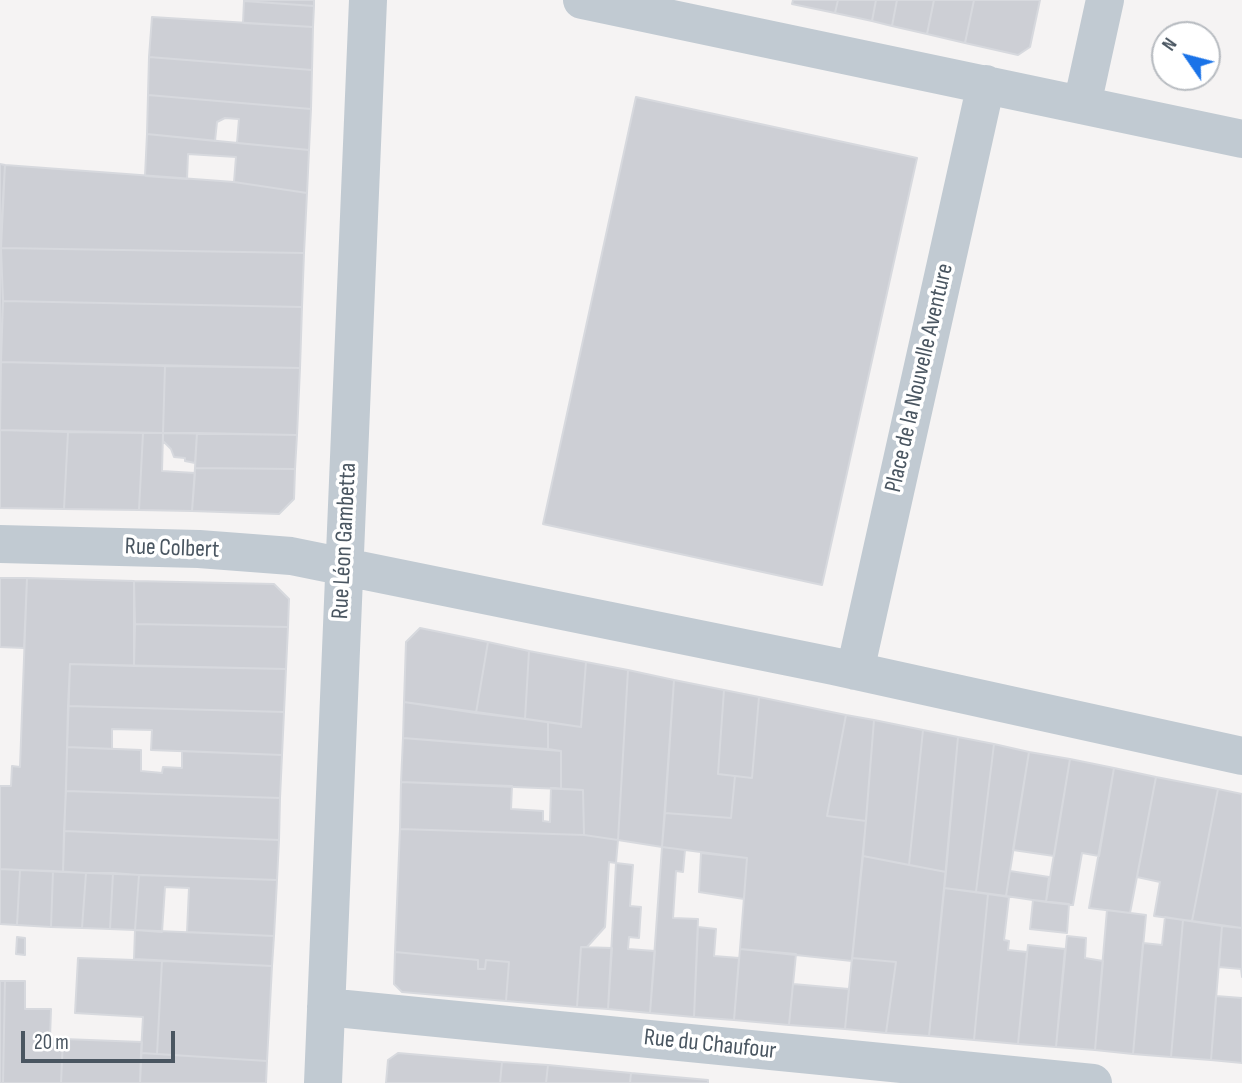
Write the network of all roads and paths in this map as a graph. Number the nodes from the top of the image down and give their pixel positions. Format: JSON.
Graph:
{"nodes":[{"id":1,"x":368,"y":0,"type":"edge"},
{"id":2,"x":582,"y":0,"type":"edge"},
{"id":3,"x":1102,"y":17,"type":"edge"},
{"id":4,"x":986,"y":85,"type":"junction"},
{"id":5,"x":1082,"y":105,"type":"junction"},
{"id":6,"x":1242,"y":139,"type":"edge"},
{"id":7,"x":0,"y":544,"type":"edge"},
{"id":8,"x":343,"y":565,"type":"junction"},
{"id":9,"x":855,"y":671,"type":"junction"},
{"id":10,"x":1242,"y":756,"type":"edge"},
{"id":11,"x":326,"y":1007,"type":"junction"},
{"id":12,"x":323,"y":1083,"type":"edge"},
{"id":13,"x":1093,"y":1083,"type":"edge"}],
"edges":[{"from":1,"to":8,"type":"street","name":"Rue Léon Gambetta"},
{"from":2,"to":4,"type":"street"},
{"from":3,"to":5,"type":"street"},
{"from":4,"to":5,"type":"street"},
{"from":4,"to":9,"type":"street","name":"Place de la Nouvelle Aventure"},
{"from":5,"to":6,"type":"street"},
{"from":7,"to":8,"type":"street","name":"Rue Colbert"},
{"from":8,"to":9,"type":"street"},
{"from":8,"to":11,"type":"street","name":"Rue Léon Gambetta"},
{"from":9,"to":10,"type":"street"},
{"from":11,"to":12,"type":"street","name":"Rue Léon Gambetta"},
{"from":11,"to":13,"type":"street","name":"Rue du Chaufour"}]}
